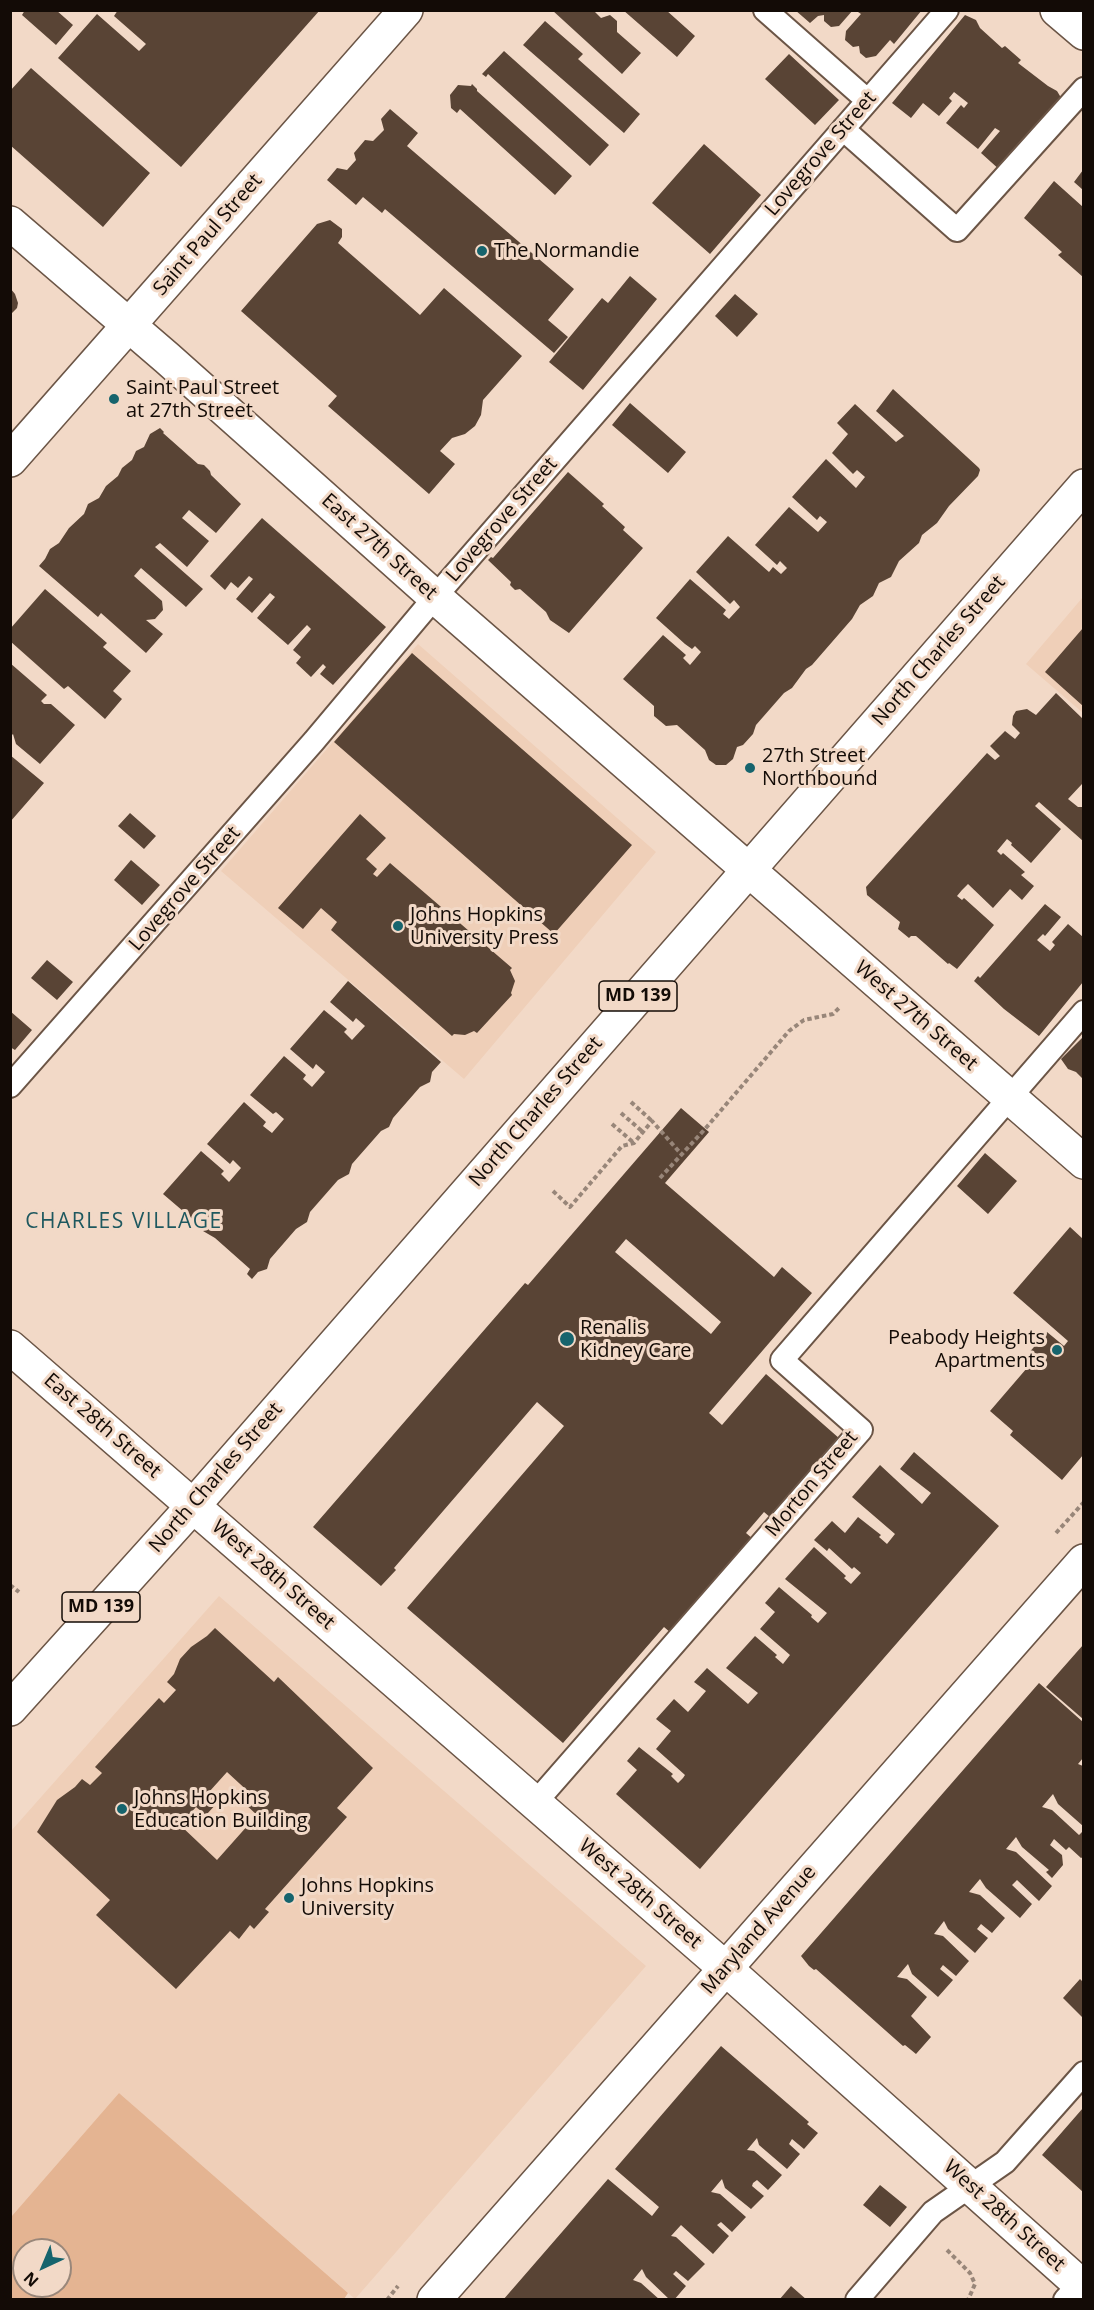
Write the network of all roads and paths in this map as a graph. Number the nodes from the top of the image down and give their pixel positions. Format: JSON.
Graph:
{"nodes":[{"id":1,"x":406,"y":10,"type":"edge"},
{"id":2,"x":765,"y":10,"type":"edge"},
{"id":3,"x":947,"y":10,"type":"edge"},
{"id":4,"x":1057,"y":10,"type":"edge"},
{"id":5,"x":1083,"y":33,"type":"edge"},
{"id":6,"x":1083,"y":89,"type":"edge"},
{"id":7,"x":867,"y":100,"type":"junction"},
{"id":8,"x":843,"y":129,"type":"junction"},
{"id":9,"x":10,"y":223,"type":"edge"},
{"id":10,"x":128,"y":326,"type":"junction"},
{"id":11,"x":10,"y":460,"type":"edge"},
{"id":12,"x":1083,"y":486,"type":"edge"},
{"id":13,"x":435,"y":597,"type":"junction"},
{"id":14,"x":748,"y":869,"type":"junction"},
{"id":15,"x":840,"y":1006,"type":"dead end"},
{"id":16,"x":1083,"y":1012,"type":"edge"},
{"id":17,"x":10,"y":1086,"type":"edge"},
{"id":18,"x":1009,"y":1097,"type":"junction"},
{"id":19,"x":631,"y":1102,"type":"dead end"},
{"id":20,"x":621,"y":1113,"type":"dead end"},
{"id":21,"x":652,"y":1121,"type":"junction"},
{"id":22,"x":612,"y":1124,"type":"dead end"},
{"id":23,"x":643,"y":1132,"type":"junction"},
{"id":24,"x":634,"y":1143,"type":"junction"},
{"id":25,"x":682,"y":1155,"type":"junction"},
{"id":26,"x":1083,"y":1162,"type":"edge"},
{"id":27,"x":660,"y":1178,"type":"dead end"},
{"id":28,"x":554,"y":1191,"type":"dead end"},
{"id":29,"x":10,"y":1347,"type":"edge"},
{"id":30,"x":193,"y":1506,"type":"junction"},
{"id":31,"x":1083,"y":1561,"type":"edge"},
{"id":32,"x":10,"y":1585,"type":"edge"},
{"id":33,"x":19,"y":1592,"type":"dead end"},
{"id":34,"x":10,"y":1709,"type":"edge"},
{"id":35,"x":535,"y":1803,"type":"junction"},
{"id":36,"x":725,"y":1968,"type":"junction"},
{"id":37,"x":1083,"y":2073,"type":"edge"},
{"id":38,"x":970,"y":2186,"type":"junction"},
{"id":39,"x":947,"y":2250,"type":"dead end"},
{"id":40,"x":1078,"y":2288,"type":"edge"},
{"id":41,"x":434,"y":2300,"type":"edge"},
{"id":42,"x":857,"y":2300,"type":"edge"},
{"id":43,"x":968,"y":2300,"type":"edge"}],
"edges":[{"from":1,"to":10,"type":"main road","name":"Saint Paul Street"},
{"from":2,"to":7,"type":"lane"},
{"from":3,"to":7,"type":"lane","name":"Lovegrove Street"},
{"from":4,"to":5,"type":"main road"},
{"from":6,"to":8,"type":"lane"},
{"from":7,"to":8,"type":"lane","name":"Lovegrove Street"},
{"from":8,"to":13,"type":"lane","name":"Lovegrove Street"},
{"from":9,"to":10,"type":"main road","name":"East 27th Street"},
{"from":10,"to":11,"type":"main road","name":"Saint Paul Street"},
{"from":10,"to":13,"type":"main road","name":"East 27th Street"},
{"from":12,"to":14,"type":"main road","name":"North Charles Street","number":"MD 139"},
{"from":13,"to":14,"type":"main road","name":"East 27th Street"},
{"from":13,"to":17,"type":"lane","name":"Lovegrove Street"},
{"from":14,"to":18,"type":"main road","name":"West 27th Street"},
{"from":14,"to":30,"type":"main road","name":"North Charles Street","number":"MD 139"},
{"from":15,"to":25,"type":"path"},
{"from":16,"to":18,"type":"lane","name":"Morton Street"},
{"from":18,"to":26,"type":"main road","name":"West 27th Street"},
{"from":18,"to":35,"type":"lane","name":"Morton Street"},
{"from":19,"to":21,"type":"path"},
{"from":20,"to":23,"type":"path"},
{"from":21,"to":23,"type":"path"},
{"from":21,"to":25,"type":"path"},
{"from":22,"to":24,"type":"path"},
{"from":23,"to":24,"type":"path"},
{"from":24,"to":28,"type":"path"},
{"from":25,"to":27,"type":"path"},
{"from":29,"to":30,"type":"main road","name":"East 28th Street"},
{"from":30,"to":34,"type":"main road","name":"North Charles Street","number":"MD 139"},
{"from":30,"to":35,"type":"main road","name":"West 28th Street"},
{"from":31,"to":36,"type":"main road","name":"Maryland Avenue"},
{"from":32,"to":33,"type":"path"},
{"from":35,"to":36,"type":"main road","name":"West 28th Street"},
{"from":36,"to":38,"type":"main road","name":"West 28th Street"},
{"from":36,"to":41,"type":"main road","name":"Maryland Avenue"},
{"from":37,"to":38,"type":"lane"},
{"from":38,"to":40,"type":"main road","name":"West 28th Street"},
{"from":38,"to":42,"type":"lane"},
{"from":39,"to":43,"type":"path"}]}
